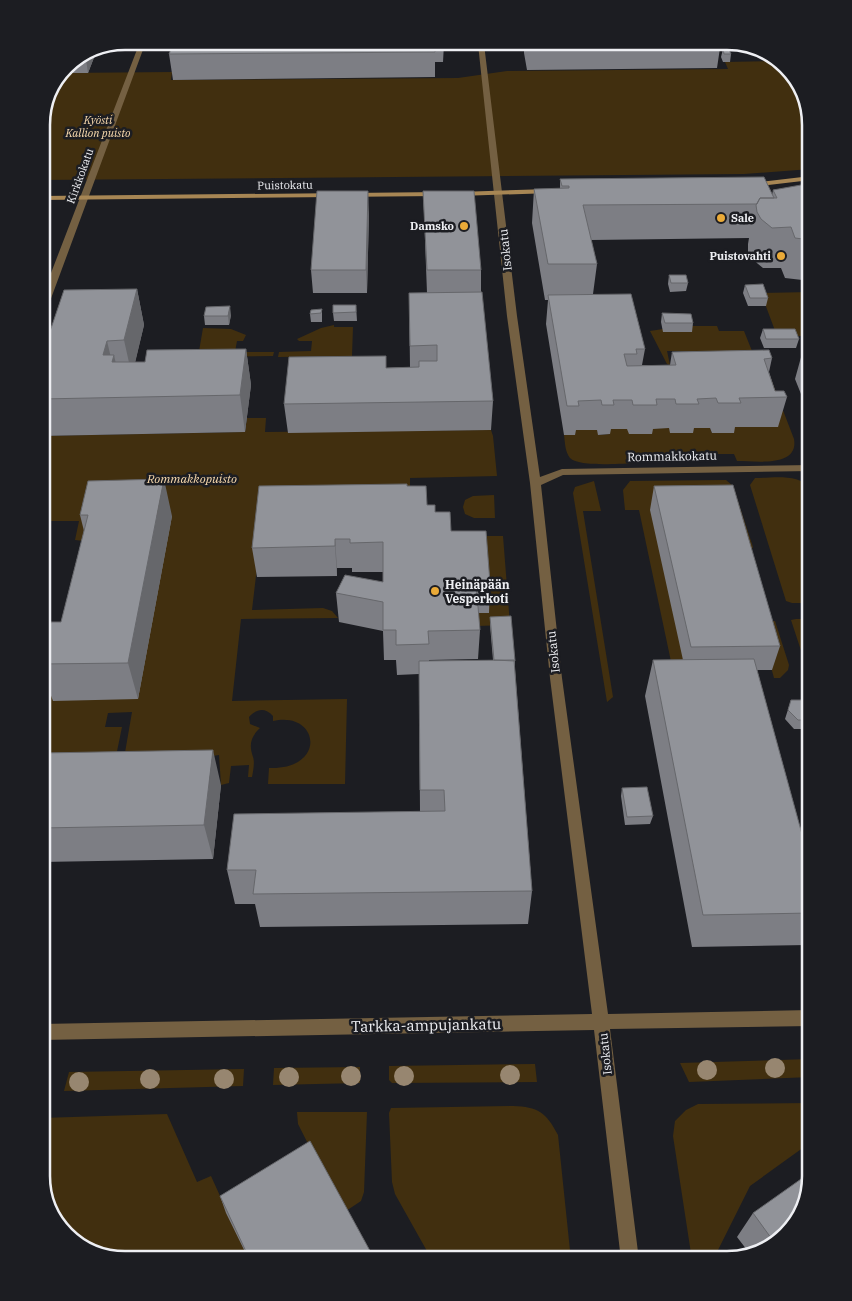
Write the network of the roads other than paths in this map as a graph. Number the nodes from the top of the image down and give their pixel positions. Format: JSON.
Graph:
{"nodes":[{"id":1,"x":140,"y":50,"type":"edge"},
{"id":2,"x":481,"y":50,"type":"edge"},
{"id":3,"x":802,"y":179,"type":"edge"},
{"id":4,"x":559,"y":191,"type":"edge"},
{"id":5,"x":784,"y":192,"type":"edge"},
{"id":6,"x":499,"y":193,"type":"junction"},
{"id":7,"x":50,"y":198,"type":"edge"},
{"id":8,"x":84,"y":198,"type":"junction"},
{"id":9,"x":50,"y":288,"type":"edge"},
{"id":10,"x":802,"y":468,"type":"edge"},
{"id":11,"x":535,"y":483,"type":"junction"},
{"id":12,"x":802,"y":1018,"type":"edge"},
{"id":13,"x":602,"y":1022,"type":"junction"},
{"id":14,"x":50,"y":1032,"type":"edge"},
{"id":15,"x":629,"y":1251,"type":"edge"}],
"edges":[{"from":1,"to":8,"type":"street","name":"Kirkkokatu"},
{"from":2,"to":6,"type":"street","name":"Isokatu"},
{"from":3,"to":5,"type":"main road"},
{"from":4,"to":6,"type":"main road","name":"Puistokatu"},
{"from":6,"to":8,"type":"main road","name":"Puistokatu"},
{"from":6,"to":11,"type":"street","name":"Isokatu"},
{"from":7,"to":8,"type":"main road","name":"Puistokatu"},
{"from":8,"to":9,"type":"street","name":"Kirkkokatu"},
{"from":10,"to":11,"type":"street","name":"Rommakkokatu"},
{"from":11,"to":13,"type":"street","name":"Isokatu"},
{"from":12,"to":13,"type":"street","name":"Tarkka-ampujankatu"},
{"from":13,"to":14,"type":"street","name":"Tarkka-ampujankatu"},
{"from":13,"to":15,"type":"street","name":"Isokatu"}]}
